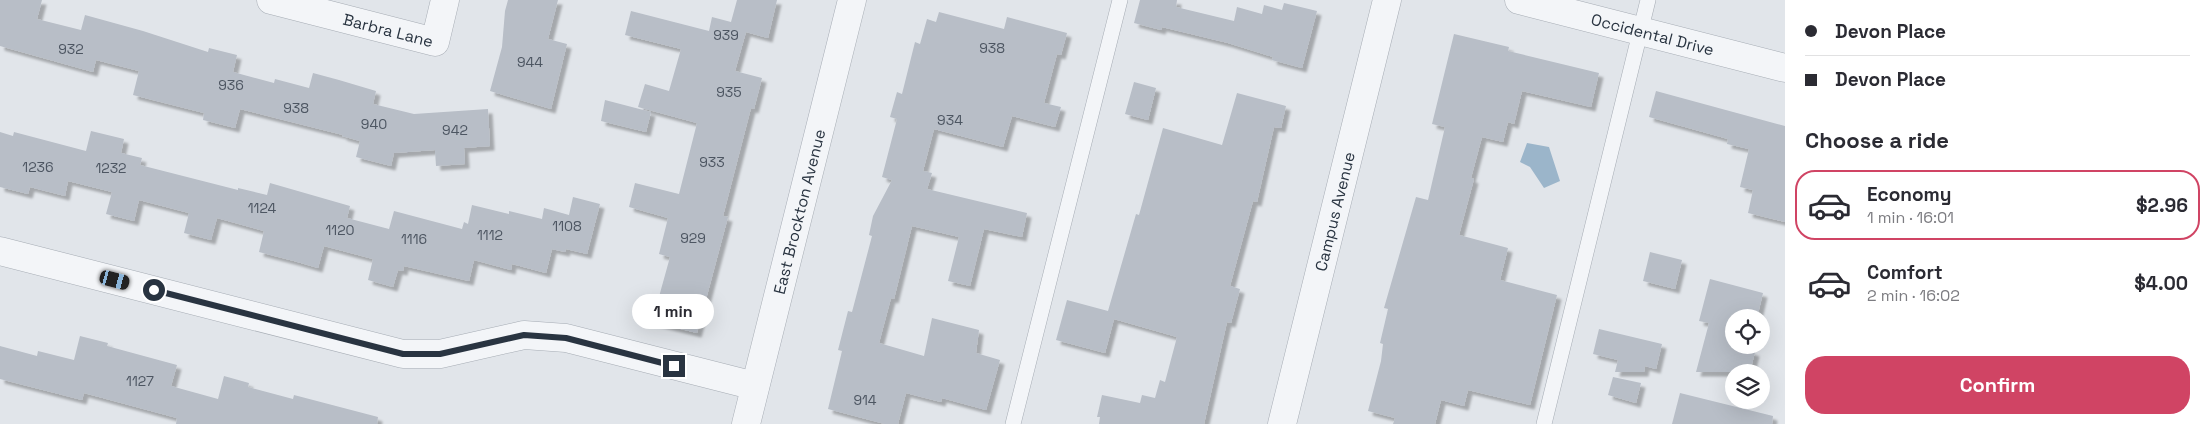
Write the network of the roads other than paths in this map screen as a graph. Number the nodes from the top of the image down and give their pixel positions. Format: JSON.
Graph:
{"nodes":[{"id":1,"x":271,"y":0,"type":"edge"},
{"id":2,"x":445,"y":0,"type":"edge"},
{"id":3,"x":852,"y":0,"type":"edge"},
{"id":4,"x":1120,"y":0,"type":"edge"},
{"id":5,"x":1387,"y":0,"type":"edge"},
{"id":6,"x":1519,"y":0,"type":"edge"},
{"id":7,"x":1648,"y":0,"type":"edge"},
{"id":8,"x":1641,"y":31,"type":"junction"},
{"id":9,"x":1785,"y":68,"type":"edge"},
{"id":10,"x":0,"y":250,"type":"edge"},
{"id":11,"x":755,"y":386,"type":"junction"},
{"id":12,"x":746,"y":424,"type":"edge"},
{"id":13,"x":1013,"y":424,"type":"edge"},
{"id":14,"x":1282,"y":424,"type":"edge"},
{"id":15,"x":1544,"y":424,"type":"edge"}],
"edges":[{"from":1,"to":2,"type":"street","name":"Barbra Lane"},
{"from":3,"to":11,"type":"street","name":"East Brockton Avenue"},
{"from":4,"to":13,"type":"lane"},
{"from":5,"to":14,"type":"street","name":"Campus Avenue"},
{"from":6,"to":8,"type":"street","name":"Occidental Drive"},
{"from":7,"to":8,"type":"lane"},
{"from":8,"to":9,"type":"street","name":"Occidental Drive"},
{"from":8,"to":15,"type":"lane"},
{"from":10,"to":11,"type":"street"},
{"from":11,"to":12,"type":"street","name":"East Brockton Avenue"}]}
